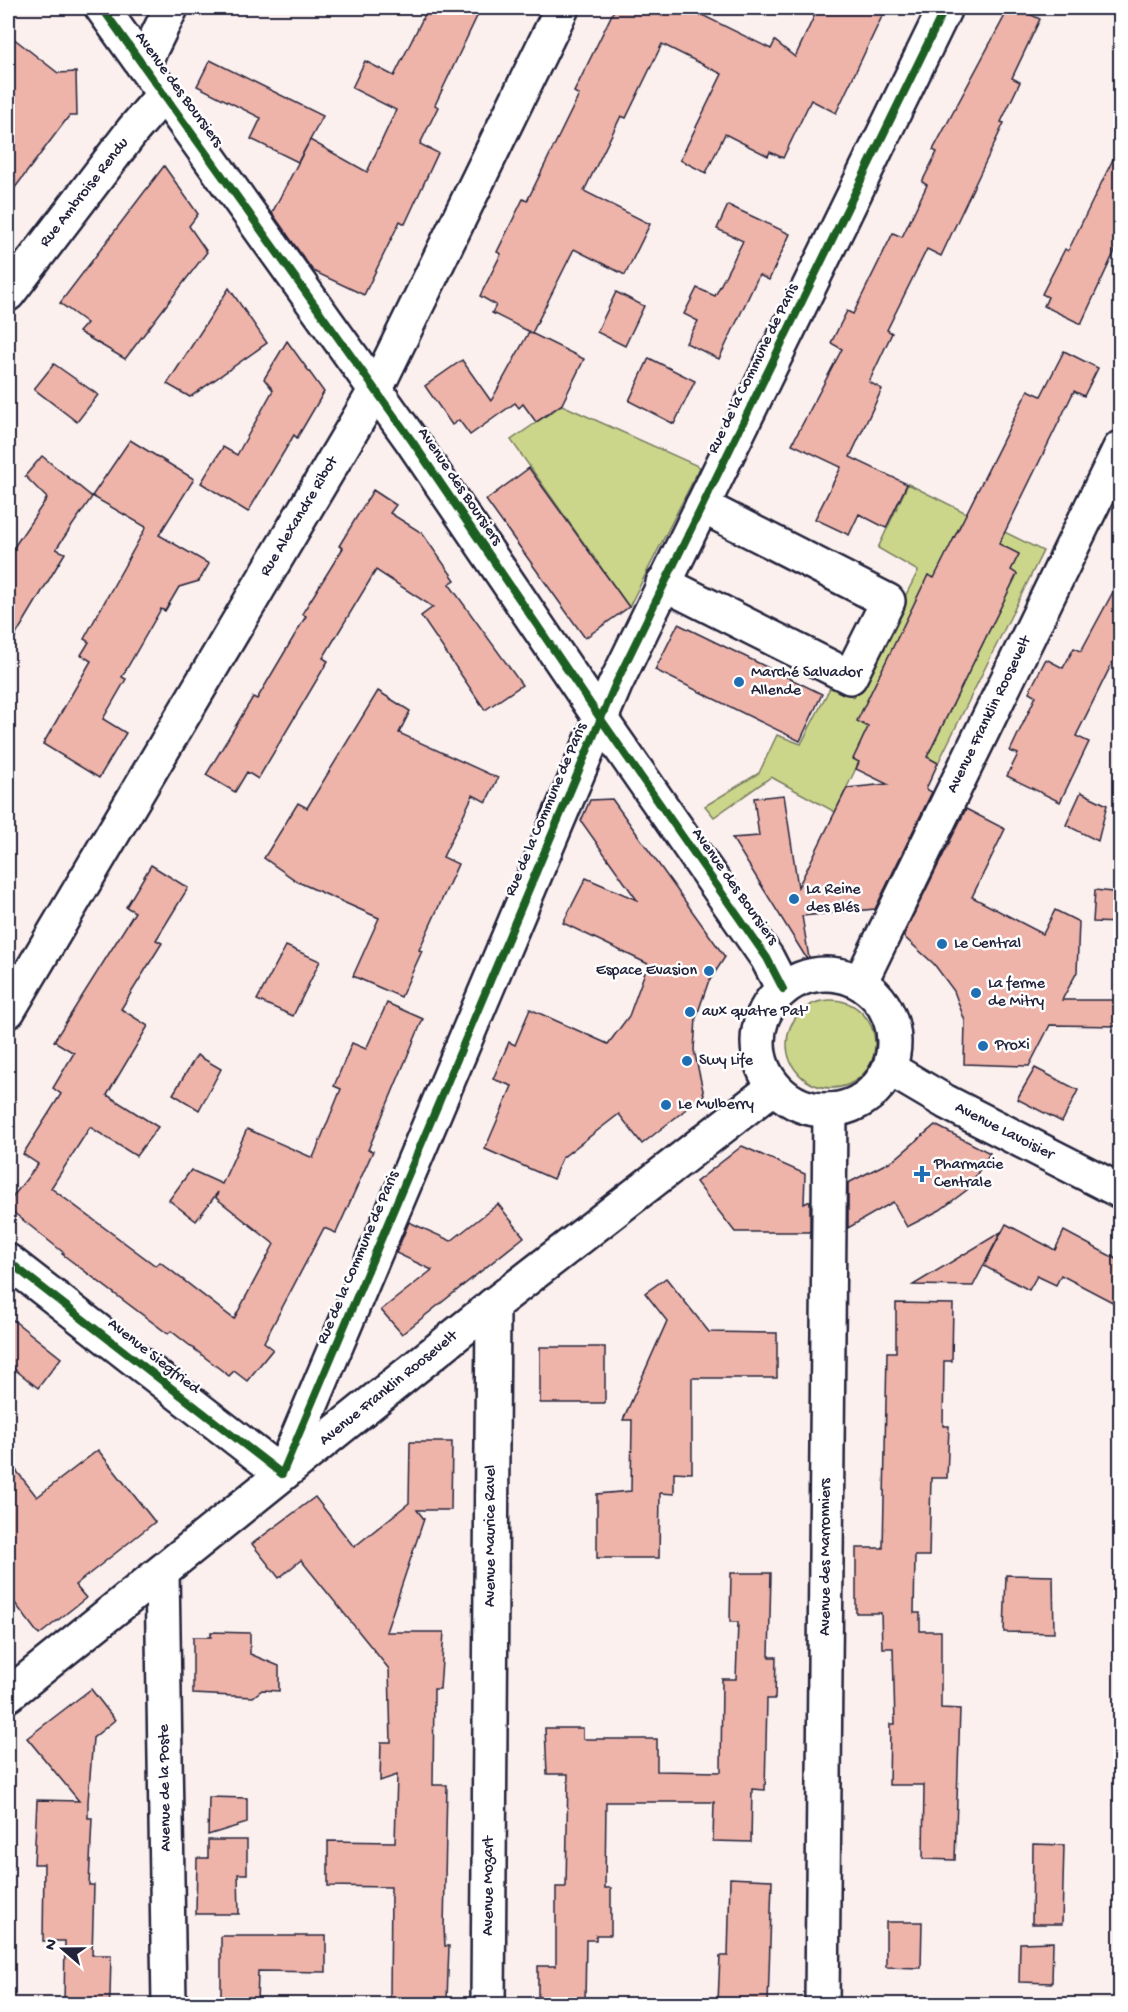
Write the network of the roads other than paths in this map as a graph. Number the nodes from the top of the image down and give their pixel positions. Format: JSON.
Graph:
{"nodes":[{"id":1,"x":102,"y":8,"type":"edge"},
{"id":2,"x":171,"y":8,"type":"edge"},
{"id":3,"x":562,"y":8,"type":"edge"},
{"id":4,"x":945,"y":8,"type":"edge"},
{"id":5,"x":143,"y":65,"type":"junction"},
{"id":6,"x":164,"y":94,"type":"junction"},
{"id":7,"x":8,"y":294,"type":"edge"},
{"id":8,"x":375,"y":391,"type":"junction"},
{"id":9,"x":1120,"y":448,"type":"edge"},
{"id":10,"x":702,"y":506,"type":"junction"},
{"id":11,"x":663,"y":583,"type":"junction"},
{"id":12,"x":600,"y":718,"type":"junction"},
{"id":13,"x":860,"y":982,"type":"junction"},
{"id":14,"x":783,"y":989,"type":"junction"},
{"id":15,"x":8,"y":1011,"type":"edge"},
{"id":16,"x":890,"y":1069,"type":"junction"},
{"id":17,"x":774,"y":1087,"type":"junction"},
{"id":18,"x":830,"y":1110,"type":"junction"},
{"id":19,"x":1120,"y":1191,"type":"edge"},
{"id":20,"x":8,"y":1261,"type":"edge"},
{"id":21,"x":493,"y":1305,"type":"junction"},
{"id":22,"x":282,"y":1474,"type":"junction"},
{"id":23,"x":162,"y":1572,"type":"junction"},
{"id":24,"x":8,"y":1695,"type":"edge"},
{"id":25,"x":490,"y":1767,"type":"joint"},
{"id":26,"x":169,"y":2004,"type":"edge"},
{"id":27,"x":488,"y":2004,"type":"edge"},
{"id":28,"x":822,"y":2004,"type":"edge"}],
"edges":[{"from":1,"to":5,"type":"street","name":"Avenue des Boursiers"},
{"from":2,"to":5,"type":"street"},
{"from":3,"to":8,"type":"street","name":"Rue Alexandre Ribot"},
{"from":4,"to":10,"type":"street","name":"Rue de la Commune de Paris"},
{"from":5,"to":6,"type":"street","name":"Avenue des Boursiers"},
{"from":6,"to":7,"type":"street","name":"Rue Ambroise Rendu"},
{"from":6,"to":8,"type":"street","name":"Avenue des Boursiers"},
{"from":8,"to":12,"type":"street","name":"Avenue des Boursiers"},
{"from":8,"to":15,"type":"street","name":"Rue Alexandre Ribot"},
{"from":9,"to":13,"type":"street","name":"Avenue Franklin Roosevelt"},
{"from":10,"to":11,"type":"street","name":"Rue de la Commune de Paris"},
{"from":10,"to":11,"type":"street"},
{"from":11,"to":12,"type":"street","name":"Rue de la Commune de Paris"},
{"from":12,"to":14,"type":"street","name":"Avenue des Boursiers"},
{"from":12,"to":22,"type":"street","name":"Rue de la Commune de Paris"},
{"from":13,"to":14,"type":"street"},
{"from":13,"to":16,"type":"street"},
{"from":14,"to":17,"type":"street"},
{"from":16,"to":18,"type":"street"},
{"from":16,"to":19,"type":"street","name":"Avenue Lavoisier"},
{"from":17,"to":18,"type":"street"},
{"from":17,"to":21,"type":"street","name":"Avenue Franklin Roosevelt"},
{"from":18,"to":28,"type":"street","name":"Avenue des Marronniers"},
{"from":20,"to":22,"type":"street","name":"Avenue Siegfried"},
{"from":21,"to":22,"type":"street","name":"Avenue Franklin Roosevelt"},
{"from":21,"to":25,"type":"street","name":"Avenue Maurice Ravel"},
{"from":22,"to":23,"type":"street","name":"Avenue Franklin Roosevelt"},
{"from":23,"to":24,"type":"street","name":"Avenue Franklin Roosevelt"},
{"from":23,"to":26,"type":"street","name":"Avenue de la Poste"},
{"from":25,"to":27,"type":"street","name":"Avenue Mozart"}]}
